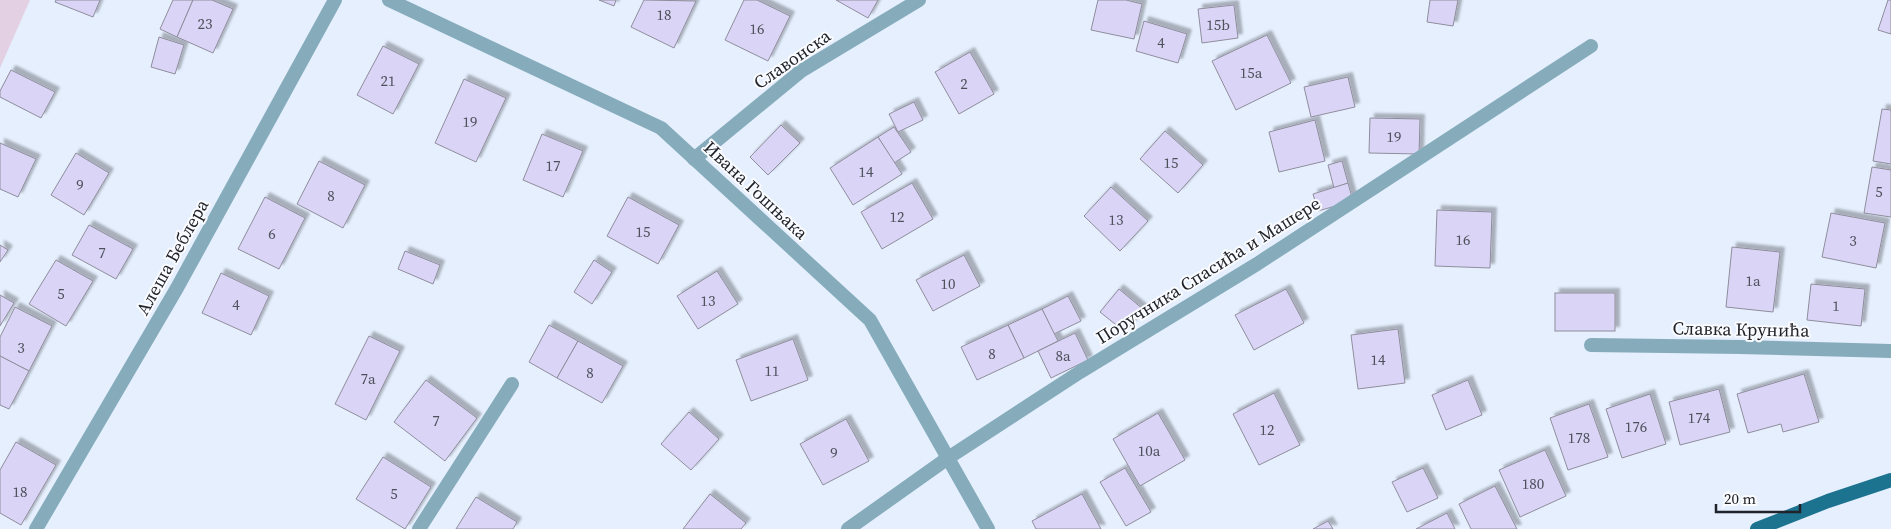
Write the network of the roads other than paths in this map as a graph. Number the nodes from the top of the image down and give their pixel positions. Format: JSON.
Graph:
{"nodes":[{"id":1,"x":335,"y":0,"type":"edge"},
{"id":2,"x":389,"y":0,"type":"edge"},
{"id":3,"x":919,"y":0,"type":"edge"},
{"id":4,"x":1591,"y":46,"type":"dead end"},
{"id":5,"x":694,"y":158,"type":"junction"},
{"id":6,"x":1591,"y":345,"type":"dead end"},
{"id":7,"x":1891,"y":352,"type":"edge"},
{"id":8,"x":512,"y":384,"type":"dead end"},
{"id":9,"x":948,"y":458,"type":"junction"},
{"id":10,"x":1891,"y":480,"type":"edge"},
{"id":11,"x":36,"y":529,"type":"edge"},
{"id":12,"x":419,"y":529,"type":"edge"},
{"id":13,"x":848,"y":529,"type":"edge"},
{"id":14,"x":988,"y":529,"type":"edge"},
{"id":15,"x":1757,"y":529,"type":"edge"}],
"edges":[{"from":1,"to":11,"type":"street","name":"Алеша Беблера"},
{"from":2,"to":5,"type":"street","name":"Ивана Гошњака"},
{"from":3,"to":5,"type":"street","name":"Славонска"},
{"from":4,"to":9,"type":"street","name":"Поручника Спасића и Машере"},
{"from":5,"to":9,"type":"street","name":"Ивана Гошњака"},
{"from":6,"to":7,"type":"street","name":"Славка Крунића"},
{"from":8,"to":12,"type":"street"},
{"from":9,"to":13,"type":"street","name":"Поручника Спасића и Машере"},
{"from":9,"to":14,"type":"street","name":"Ивана Гошњака"},
{"from":10,"to":15,"type":"main road"}]}
